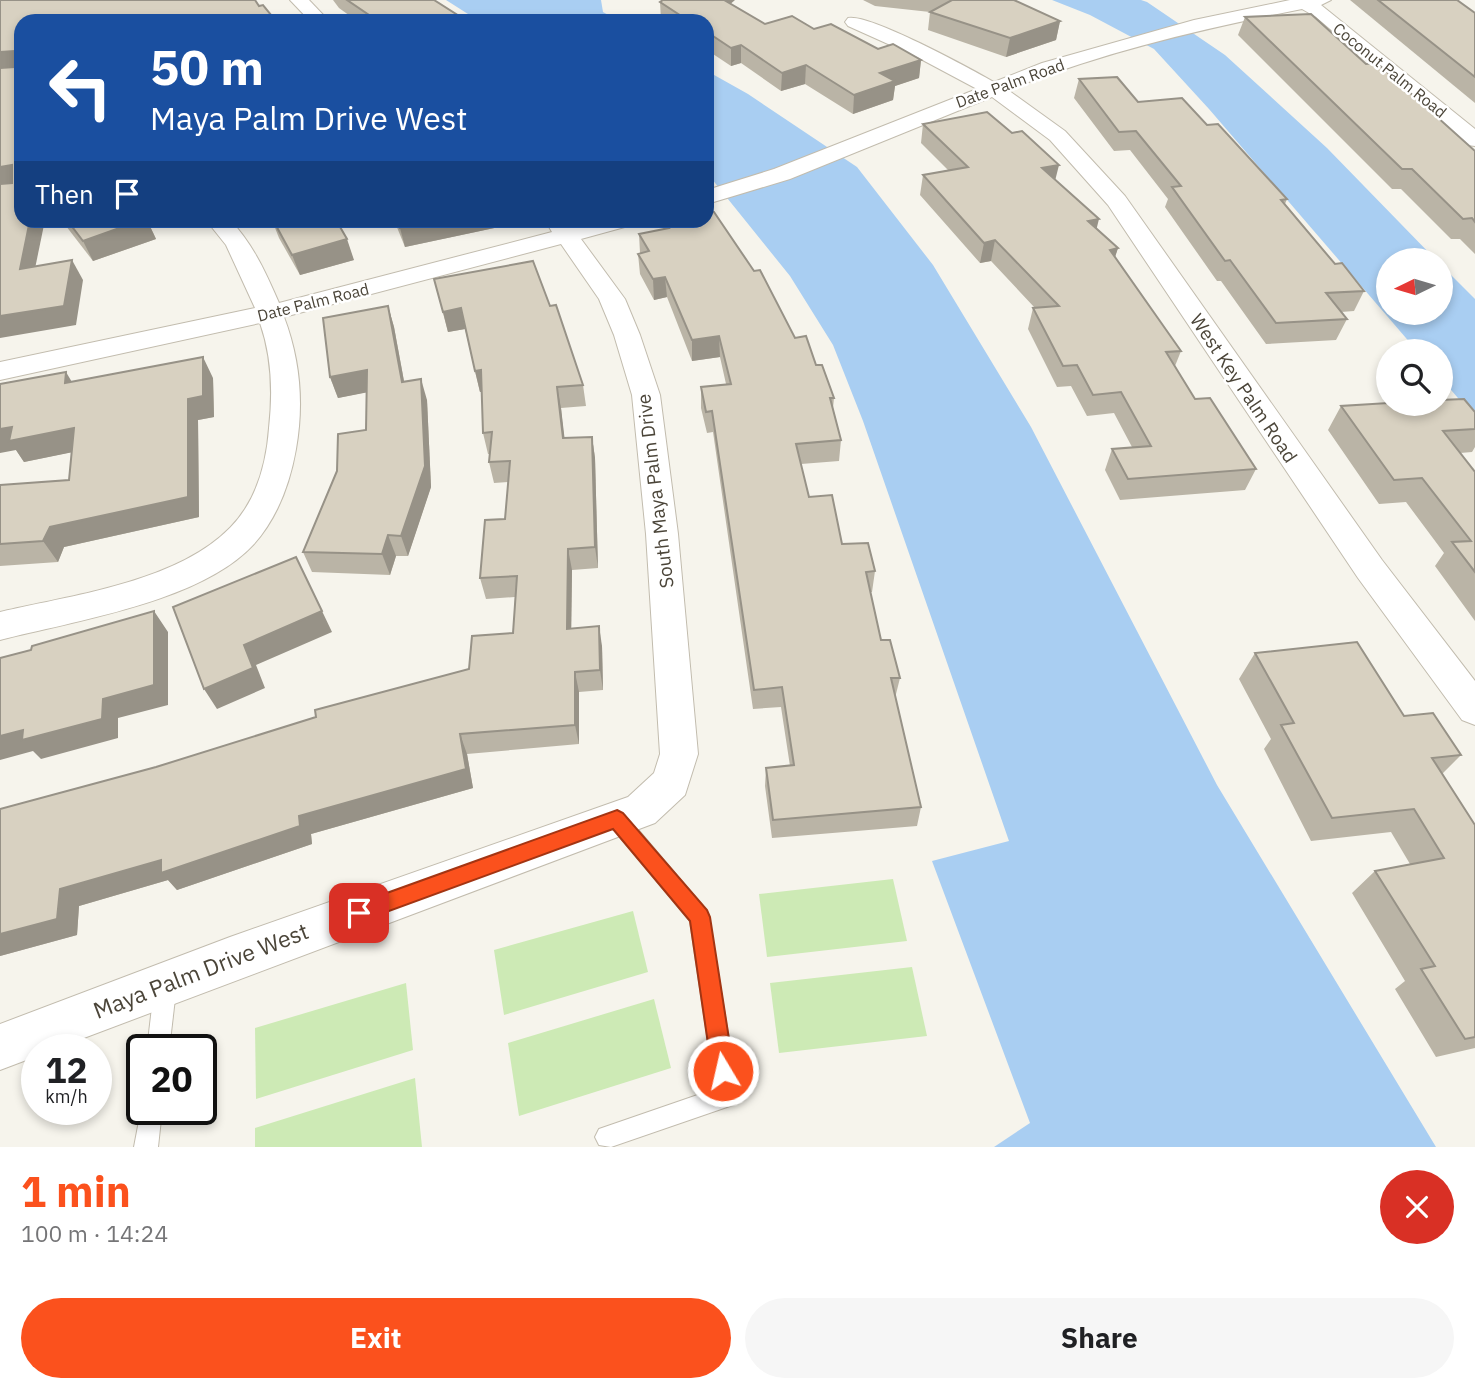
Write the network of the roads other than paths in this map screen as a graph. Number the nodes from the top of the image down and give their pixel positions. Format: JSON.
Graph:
{"nodes":[{"id":1,"x":299,"y":0,"type":"edge"},
{"id":2,"x":1308,"y":1,"type":"edge"},
{"id":3,"x":313,"y":14,"type":"edge"},
{"id":4,"x":854,"y":22,"type":"dead end"},
{"id":5,"x":993,"y":89,"type":"junction"},
{"id":6,"x":1475,"y":140,"type":"edge"},
{"id":7,"x":714,"y":195,"type":"edge"},
{"id":8,"x":224,"y":228,"type":"edge"},
{"id":9,"x":562,"y":228,"type":"edge"},
{"id":10,"x":270,"y":313,"type":"junction"},
{"id":11,"x":0,"y":371,"type":"edge"},
{"id":12,"x":0,"y":625,"type":"edge"},
{"id":13,"x":1475,"y":709,"type":"edge"},
{"id":14,"x":671,"y":783,"type":"joint"},
{"id":15,"x":617,"y":819,"type":"junction"},
{"id":16,"x":166,"y":984,"type":"junction"},
{"id":17,"x":160,"y":1034,"type":"edge"},
{"id":18,"x":0,"y":1047,"type":"edge"},
{"id":19,"x":149,"y":1125,"type":"edge"},
{"id":20,"x":607,"y":1137,"type":"dead end"},
{"id":21,"x":146,"y":1147,"type":"edge"}],
"edges":[{"from":1,"to":3,"type":"street"},
{"from":2,"to":5,"type":"street","name":"Date Palm Road"},
{"from":2,"to":6,"type":"street","name":"Coconut Palm Road"},
{"from":4,"to":5,"type":"street","name":"West Key Palm Road"},
{"from":5,"to":7,"type":"street","name":"Date Palm Road"},
{"from":5,"to":13,"type":"street","name":"West Key Palm Road"},
{"from":8,"to":10,"type":"street"},
{"from":9,"to":10,"type":"street","name":"Date Palm Road"},
{"from":9,"to":14,"type":"street","name":"South Maya Palm Drive"},
{"from":10,"to":11,"type":"street","name":"Date Palm Road"},
{"from":10,"to":12,"type":"street"},
{"from":14,"to":15,"type":"street","name":"Maya Palm Drive West"},
{"from":15,"to":16,"type":"street","name":"Maya Palm Drive West"},
{"from":15,"to":20,"type":"lane"},
{"from":16,"to":17,"type":"lane"},
{"from":16,"to":18,"type":"street","name":"Maya Palm Drive West"},
{"from":19,"to":21,"type":"lane"}]}
